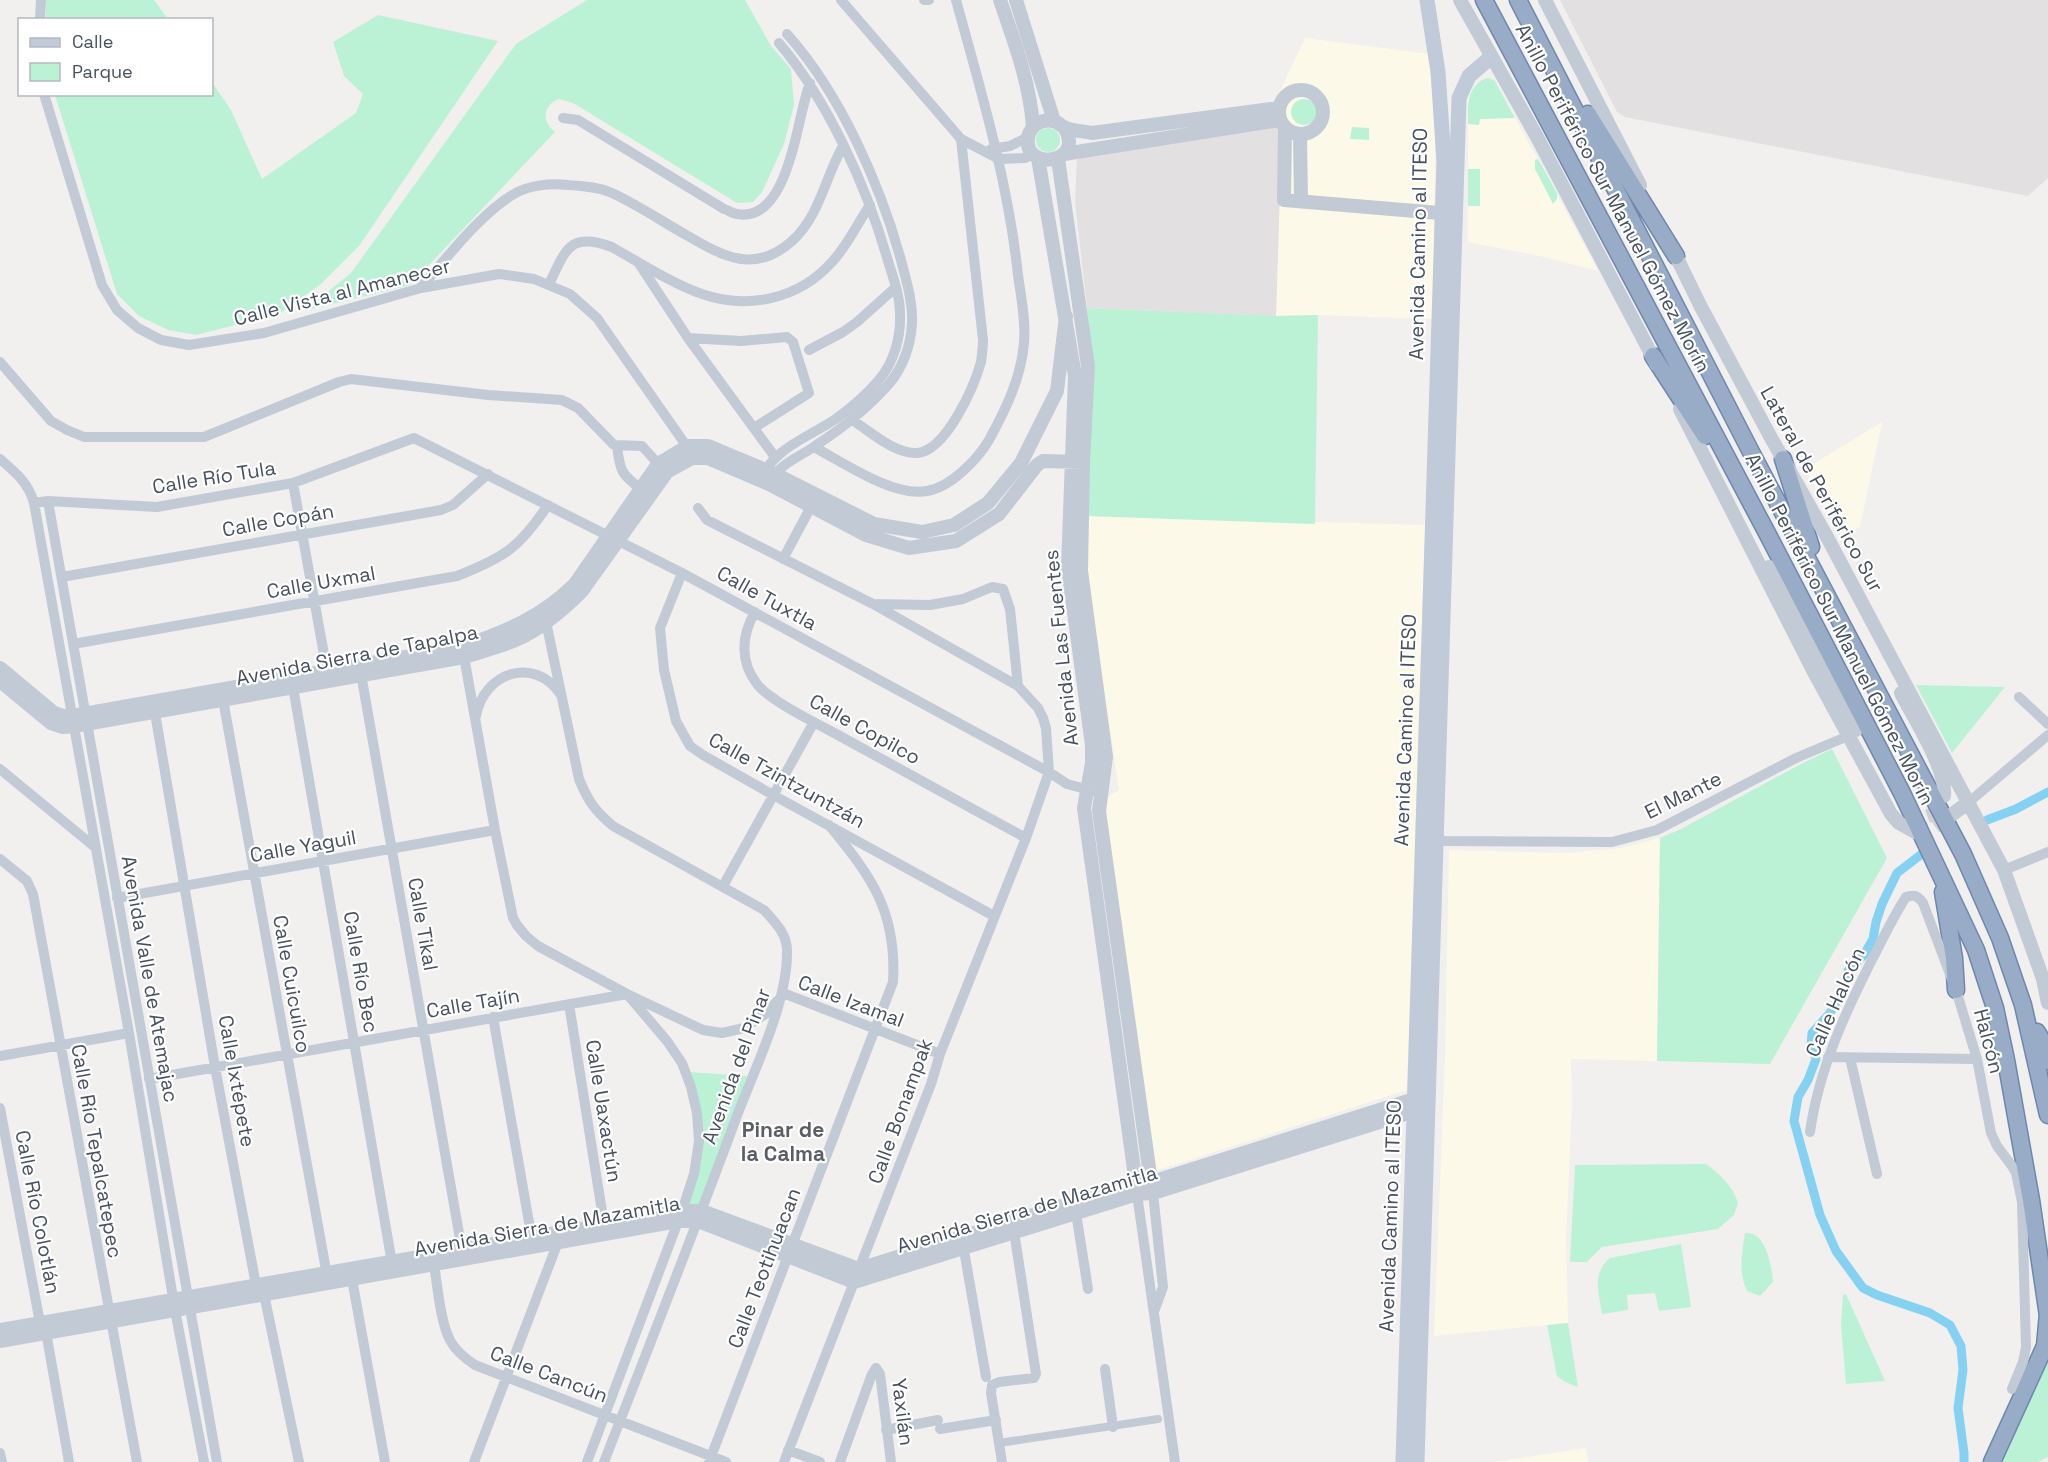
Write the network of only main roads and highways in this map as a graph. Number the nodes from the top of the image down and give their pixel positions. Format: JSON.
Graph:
{"nodes":[{"id":1,"x":1427,"y":0,"type":"edge"},
{"id":2,"x":1484,"y":0,"type":"edge"},
{"id":3,"x":1519,"y":1,"type":"edge"},
{"id":4,"x":1491,"y":57,"type":"road end"},
{"id":5,"x":1449,"y":213,"type":"junction"},
{"id":6,"x":1676,"y":256,"type":"road end"},
{"id":7,"x":1653,"y":356,"type":"road end"},
{"id":8,"x":1783,"y":459,"type":"road end"},
{"id":9,"x":1767,"y":533,"type":"junction"},
{"id":10,"x":1824,"y":588,"type":"junction"},
{"id":11,"x":1938,"y":867,"type":"junction"},
{"id":12,"x":1956,"y":990,"type":"road end"},
{"id":13,"x":2023,"y":1005,"type":"junction"},
{"id":14,"x":2048,"y":1061,"type":"edge"},
{"id":15,"x":1422,"y":1103,"type":"junction"},
{"id":16,"x":2048,"y":1115,"type":"edge"},
{"id":17,"x":2022,"y":1202,"type":"road end"},
{"id":18,"x":2038,"y":1242,"type":"junction"},
{"id":19,"x":2048,"y":1315,"type":"edge"},
{"id":20,"x":1403,"y":1462,"type":"edge"},
{"id":21,"x":1417,"y":1462,"type":"edge"},
{"id":22,"x":1992,"y":1462,"type":"edge"}],
"edges":[{"from":1,"to":5,"type":"main road","name":"Avenida Camino al ITESO"},
{"from":2,"to":9,"type":"highway","name":"Anillo Periférico Sur Manuel Gómez Morín"},
{"from":3,"to":6,"type":"highway"},
{"from":3,"to":10,"type":"highway","name":"Anillo Periférico Sur Manuel Gómez Morín"},
{"from":4,"to":5,"type":"main road","name":"Avenida Camino al ITESO"},
{"from":5,"to":15,"type":"main road","name":"Avenida Camino al ITESO"},
{"from":7,"to":9,"type":"highway"},
{"from":8,"to":10,"type":"highway"},
{"from":9,"to":11,"type":"highway","name":"Anillo Periférico Sur Manuel Gómez Morín"},
{"from":10,"to":13,"type":"highway","name":"Anillo Periférico Sur Manuel Gómez Morín"},
{"from":11,"to":12,"type":"highway"},
{"from":11,"to":18,"type":"highway","name":"Anillo Periférico Sur Manuel Gómez Morín"},
{"from":13,"to":14,"type":"highway"},
{"from":13,"to":16,"type":"highway","name":"Anillo Periférico Sur Manuel Gómez Morín"},
{"from":15,"to":20,"type":"main road","name":"Avenida Camino al ITESO"},
{"from":15,"to":21,"type":"main road","name":"Avenida Camino al ITESO"},
{"from":17,"to":18,"type":"highway"},
{"from":18,"to":19,"type":"highway","name":"Anillo Periférico Sur Manuel Gómez Morín"},
{"from":19,"to":22,"type":"highway","name":"Anillo Periférico Sur Manuel Gómez Morín"}]}
